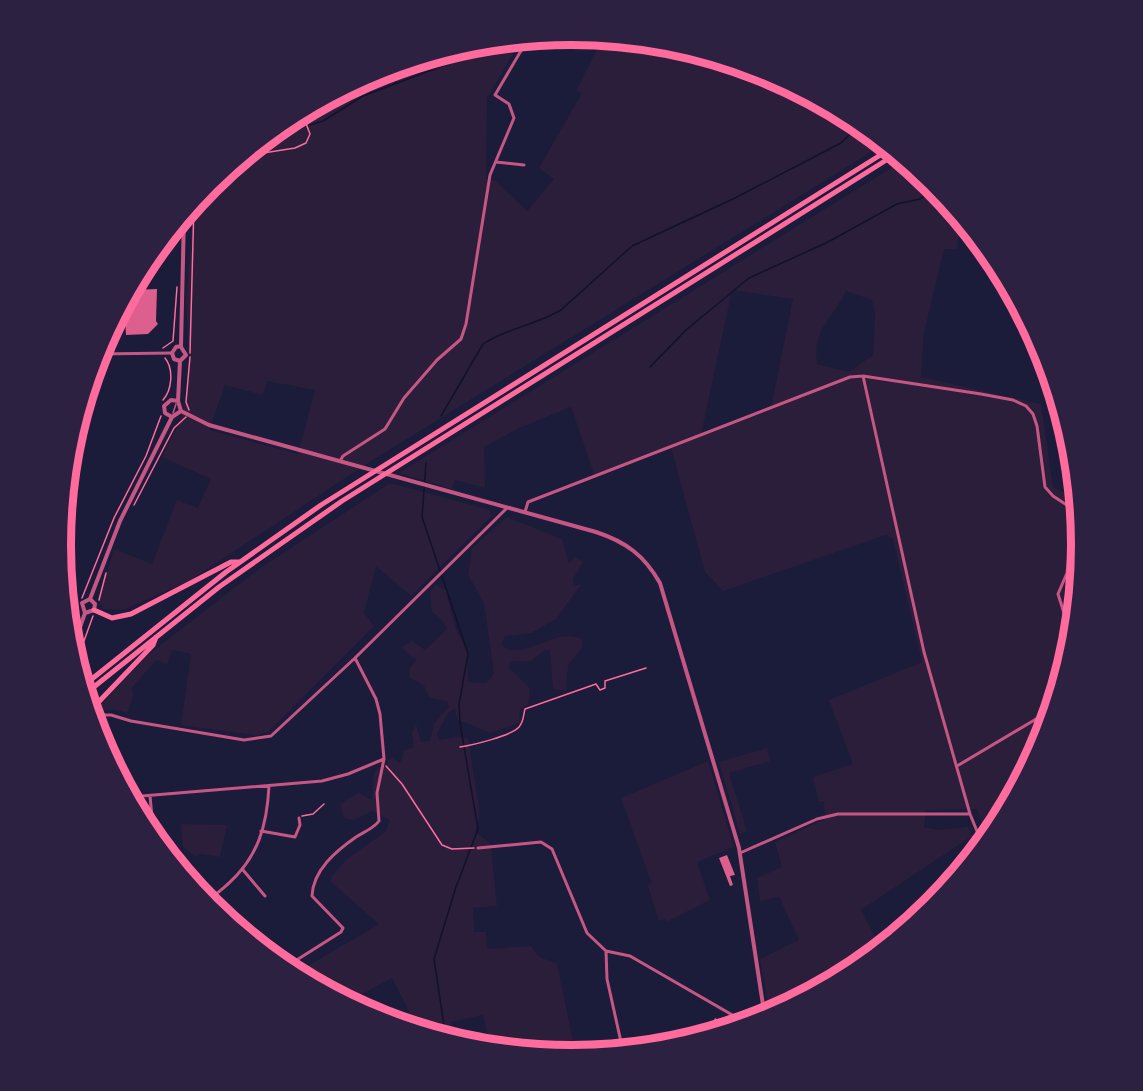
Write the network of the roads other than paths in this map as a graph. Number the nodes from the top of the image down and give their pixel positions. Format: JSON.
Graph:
{"nodes":[{"id":1,"x":523,"y":47,"type":"edge"},
{"id":2,"x":883,"y":153,"type":"edge"},
{"id":3,"x":889,"y":159,"type":"edge"},
{"id":4,"x":496,"y":162,"type":"junction"},
{"id":5,"x":524,"y":165,"type":"dead end"},
{"id":6,"x":184,"y":229,"type":"edge"},
{"id":7,"x":181,"y":346,"type":"junction"},
{"id":8,"x":171,"y":353,"type":"junction"},
{"id":9,"x":109,"y":354,"type":"edge"},
{"id":10,"x":180,"y":361,"type":"junction"},
{"id":11,"x":863,"y":376,"type":"junction"},
{"id":12,"x":178,"y":401,"type":"junction"},
{"id":13,"x":181,"y":411,"type":"junction"},
{"id":14,"x":172,"y":417,"type":"junction"},
{"id":15,"x":340,"y":461,"type":"junction"},
{"id":16,"x":507,"y":507,"type":"junction"},
{"id":17,"x":1070,"y":507,"type":"edge"},
{"id":18,"x":525,"y":512,"type":"junction"},
{"id":19,"x":1072,"y":536,"type":"edge"},
{"id":20,"x":239,"y":562,"type":"junction"},
{"id":21,"x":90,"y":599,"type":"junction"},
{"id":22,"x":96,"y":611,"type":"junction"},
{"id":23,"x":85,"y":613,"type":"junction"},
{"id":24,"x":1067,"y":618,"type":"edge"},
{"id":25,"x":79,"y":631,"type":"edge"},
{"id":26,"x":157,"y":636,"type":"junction"},
{"id":27,"x":355,"y":658,"type":"junction"},
{"id":28,"x":90,"y":681,"type":"edge"},
{"id":29,"x":92,"y":688,"type":"edge"},
{"id":30,"x":97,"y":703,"type":"edge"},
{"id":31,"x":101,"y":715,"type":"edge"},
{"id":32,"x":1041,"y":717,"type":"edge"},
{"id":33,"x":384,"y":759,"type":"junction"},
{"id":34,"x":957,"y":766,"type":"junction"},
{"id":35,"x":269,"y":785,"type":"junction"},
{"id":36,"x":150,"y":796,"type":"junction"},
{"id":37,"x":139,"y":797,"type":"edge"},
{"id":38,"x":970,"y":814,"type":"junction"},
{"id":39,"x":298,"y":818,"type":"road end"},
{"id":40,"x":152,"y":819,"type":"edge"},
{"id":41,"x":261,"y":831,"type":"junction"},
{"id":42,"x":979,"y":837,"type":"edge"},
{"id":43,"x":478,"y":848,"type":"road end"},
{"id":44,"x":740,"y":853,"type":"junction"},
{"id":45,"x":243,"y":870,"type":"junction"},
{"id":46,"x":214,"y":895,"type":"edge"},
{"id":47,"x":265,"y":896,"type":"dead end"},
{"id":48,"x":913,"y":911,"type":"edge"},
{"id":49,"x":899,"y":920,"type":"dead end"},
{"id":50,"x":606,"y":951,"type":"junction"},
{"id":51,"x":296,"y":961,"type":"joint"},
{"id":52,"x":298,"y":965,"type":"edge"},
{"id":53,"x":763,"y":1008,"type":"edge"},
{"id":54,"x":738,"y":1017,"type":"edge"},
{"id":55,"x":621,"y":1043,"type":"edge"}],
"edges":[{"from":1,"to":4,"type":"street"},
{"from":2,"to":20,"type":"highway"},
{"from":3,"to":26,"type":"highway"},
{"from":4,"to":5,"type":"street"},
{"from":4,"to":15,"type":"street"},
{"from":6,"to":7,"type":"street"},
{"from":7,"to":8,"type":"street"},
{"from":7,"to":10,"type":"street"},
{"from":8,"to":9,"type":"street"},
{"from":8,"to":10,"type":"street"},
{"from":10,"to":12,"type":"street"},
{"from":11,"to":17,"type":"street"},
{"from":11,"to":18,"type":"street"},
{"from":11,"to":34,"type":"street"},
{"from":12,"to":13,"type":"street"},
{"from":12,"to":14,"type":"lane"},
{"from":12,"to":14,"type":"street"},
{"from":13,"to":14,"type":"street"},
{"from":13,"to":15,"type":"street"},
{"from":14,"to":21,"type":"street"},
{"from":15,"to":16,"type":"street"},
{"from":16,"to":18,"type":"street"},
{"from":16,"to":27,"type":"street"},
{"from":18,"to":44,"type":"street"},
{"from":19,"to":24,"type":"street"},
{"from":20,"to":22,"type":"highway"},
{"from":20,"to":28,"type":"highway"},
{"from":21,"to":22,"type":"street"},
{"from":21,"to":23,"type":"street"},
{"from":22,"to":23,"type":"street"},
{"from":23,"to":25,"type":"street"},
{"from":26,"to":29,"type":"highway"},
{"from":26,"to":30,"type":"highway"},
{"from":27,"to":31,"type":"street"},
{"from":27,"to":33,"type":"street"},
{"from":32,"to":34,"type":"street"},
{"from":33,"to":35,"type":"street"},
{"from":33,"to":51,"type":"street"},
{"from":34,"to":38,"type":"street"},
{"from":35,"to":36,"type":"street"},
{"from":35,"to":41,"type":"street"},
{"from":36,"to":37,"type":"street"},
{"from":36,"to":40,"type":"street"},
{"from":38,"to":42,"type":"street"},
{"from":38,"to":44,"type":"street"},
{"from":39,"to":41,"type":"street"},
{"from":41,"to":45,"type":"street"},
{"from":43,"to":50,"type":"street"},
{"from":44,"to":53,"type":"street"},
{"from":45,"to":46,"type":"street"},
{"from":45,"to":47,"type":"street"},
{"from":48,"to":49,"type":"street"},
{"from":50,"to":54,"type":"street"},
{"from":50,"to":55,"type":"street"},
{"from":51,"to":52,"type":"street"}]}
